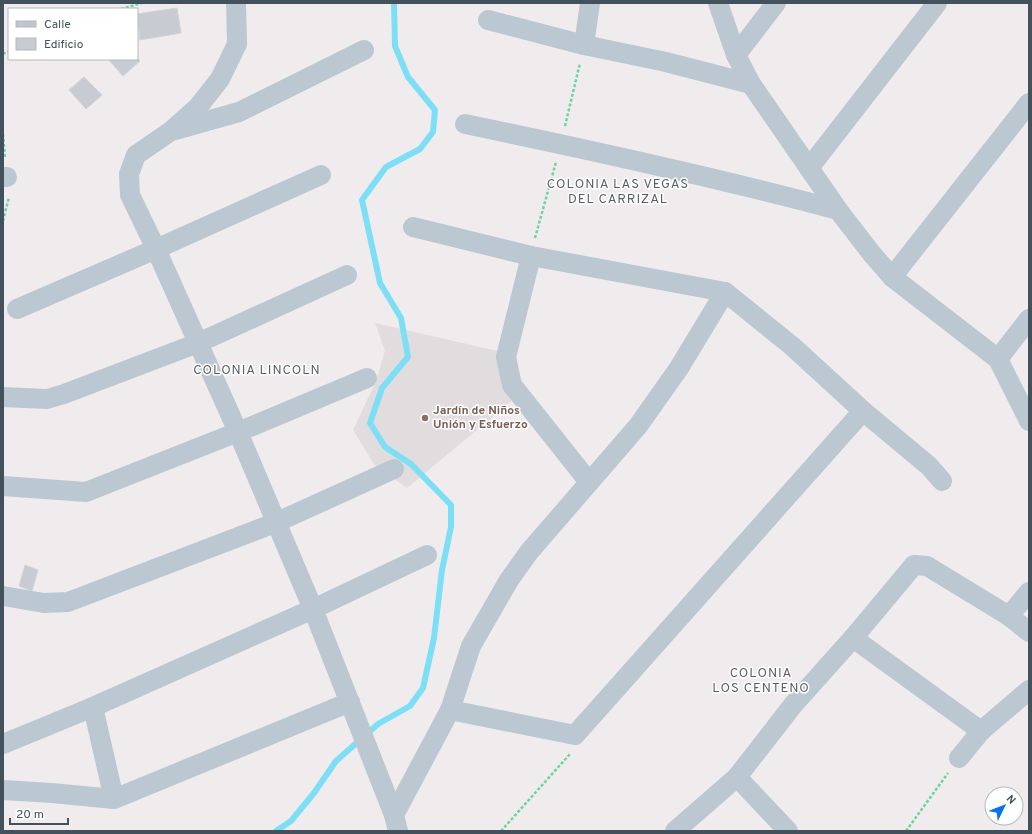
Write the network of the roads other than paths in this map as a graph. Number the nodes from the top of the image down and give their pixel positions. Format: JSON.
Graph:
{"nodes":[{"id":1,"x":236,"y":3,"type":"edge"},
{"id":2,"x":590,"y":3,"type":"edge"},
{"id":3,"x":718,"y":3,"type":"edge"},
{"id":4,"x":776,"y":3,"type":"edge"},
{"id":5,"x":937,"y":3,"type":"edge"},
{"id":6,"x":488,"y":20,"type":"dead end"},
{"id":7,"x":584,"y":45,"type":"junction"},
{"id":8,"x":364,"y":50,"type":"dead end"},
{"id":9,"x":736,"y":54,"type":"junction"},
{"id":10,"x":751,"y":84,"type":"junction"},
{"id":11,"x":1029,"y":103,"type":"edge"},
{"id":12,"x":465,"y":124,"type":"dead end"},
{"id":13,"x":171,"y":131,"type":"junction"},
{"id":14,"x":809,"y":168,"type":"junction"},
{"id":15,"x":321,"y":175,"type":"dead end"},
{"id":16,"x":838,"y":210,"type":"junction"},
{"id":17,"x":413,"y":227,"type":"dead end"},
{"id":18,"x":156,"y":250,"type":"junction"},
{"id":19,"x":531,"y":256,"type":"junction"},
{"id":20,"x":347,"y":275,"type":"dead end"},
{"id":21,"x":892,"y":276,"type":"junction"},
{"id":22,"x":725,"y":292,"type":"junction"},
{"id":23,"x":17,"y":309,"type":"dead end"},
{"id":24,"x":1029,"y":319,"type":"edge"},
{"id":25,"x":198,"y":342,"type":"junction"},
{"id":26,"x":998,"y":359,"type":"junction"},
{"id":27,"x":367,"y":378,"type":"dead end"},
{"id":28,"x":3,"y":397,"type":"edge"},
{"id":29,"x":863,"y":411,"type":"junction"},
{"id":30,"x":1029,"y":421,"type":"edge"},
{"id":31,"x":238,"y":432,"type":"junction"},
{"id":32,"x":394,"y":469,"type":"dead end"},
{"id":33,"x":942,"y":481,"type":"dead end"},
{"id":34,"x":589,"y":482,"type":"junction"},
{"id":35,"x":3,"y":486,"type":"edge"},
{"id":36,"x":275,"y":523,"type":"junction"},
{"id":37,"x":427,"y":555,"type":"dead end"},
{"id":38,"x":1029,"y":592,"type":"edge"},
{"id":39,"x":3,"y":596,"type":"edge"},
{"id":40,"x":313,"y":609,"type":"junction"},
{"id":41,"x":1009,"y":616,"type":"junction"},
{"id":42,"x":1029,"y":632,"type":"edge"},
{"id":43,"x":853,"y":638,"type":"junction"},
{"id":44,"x":1029,"y":690,"type":"edge"},
{"id":45,"x":93,"y":707,"type":"junction"},
{"id":46,"x":352,"y":709,"type":"junction"},
{"id":47,"x":450,"y":710,"type":"junction"},
{"id":48,"x":981,"y":731,"type":"junction"},
{"id":49,"x":3,"y":744,"type":"edge"},
{"id":50,"x":959,"y":758,"type":"road end"},
{"id":51,"x":737,"y":777,"type":"junction"},
{"id":52,"x":3,"y":790,"type":"edge"},
{"id":53,"x":114,"y":799,"type":"junction"},
{"id":54,"x":396,"y":823,"type":"edge"},
{"id":55,"x":675,"y":831,"type":"edge"},
{"id":56,"x":788,"y":831,"type":"edge"}],
"edges":[{"from":1,"to":13,"type":"street"},
{"from":2,"to":7,"type":"street"},
{"from":3,"to":9,"type":"street"},
{"from":4,"to":9,"type":"street"},
{"from":5,"to":14,"type":"street"},
{"from":6,"to":7,"type":"street"},
{"from":7,"to":10,"type":"street"},
{"from":8,"to":13,"type":"street"},
{"from":9,"to":10,"type":"street"},
{"from":10,"to":14,"type":"street"},
{"from":11,"to":21,"type":"street"},
{"from":12,"to":16,"type":"street"},
{"from":13,"to":18,"type":"street"},
{"from":14,"to":16,"type":"street"},
{"from":15,"to":18,"type":"street"},
{"from":16,"to":21,"type":"street"},
{"from":17,"to":19,"type":"street"},
{"from":18,"to":23,"type":"street"},
{"from":18,"to":25,"type":"street"},
{"from":19,"to":22,"type":"street"},
{"from":19,"to":34,"type":"street"},
{"from":20,"to":25,"type":"street"},
{"from":21,"to":26,"type":"street"},
{"from":22,"to":29,"type":"street"},
{"from":22,"to":34,"type":"street"},
{"from":24,"to":26,"type":"street"},
{"from":25,"to":28,"type":"street"},
{"from":25,"to":31,"type":"street"},
{"from":26,"to":30,"type":"street"},
{"from":27,"to":31,"type":"street"},
{"from":29,"to":33,"type":"street"},
{"from":29,"to":47,"type":"street"},
{"from":31,"to":35,"type":"street"},
{"from":31,"to":36,"type":"street"},
{"from":32,"to":36,"type":"street"},
{"from":34,"to":47,"type":"street"},
{"from":36,"to":39,"type":"street"},
{"from":36,"to":40,"type":"street"},
{"from":37,"to":40,"type":"street"},
{"from":38,"to":41,"type":"street"},
{"from":40,"to":45,"type":"street"},
{"from":40,"to":46,"type":"street"},
{"from":41,"to":42,"type":"street"},
{"from":41,"to":43,"type":"street"},
{"from":43,"to":48,"type":"street"},
{"from":43,"to":51,"type":"street"},
{"from":44,"to":48,"type":"street"},
{"from":45,"to":49,"type":"street"},
{"from":45,"to":53,"type":"street"},
{"from":46,"to":53,"type":"street"},
{"from":46,"to":54,"type":"street"},
{"from":47,"to":54,"type":"street"},
{"from":48,"to":50,"type":"street"},
{"from":51,"to":55,"type":"street"},
{"from":51,"to":56,"type":"street"},
{"from":52,"to":53,"type":"street"}]}
